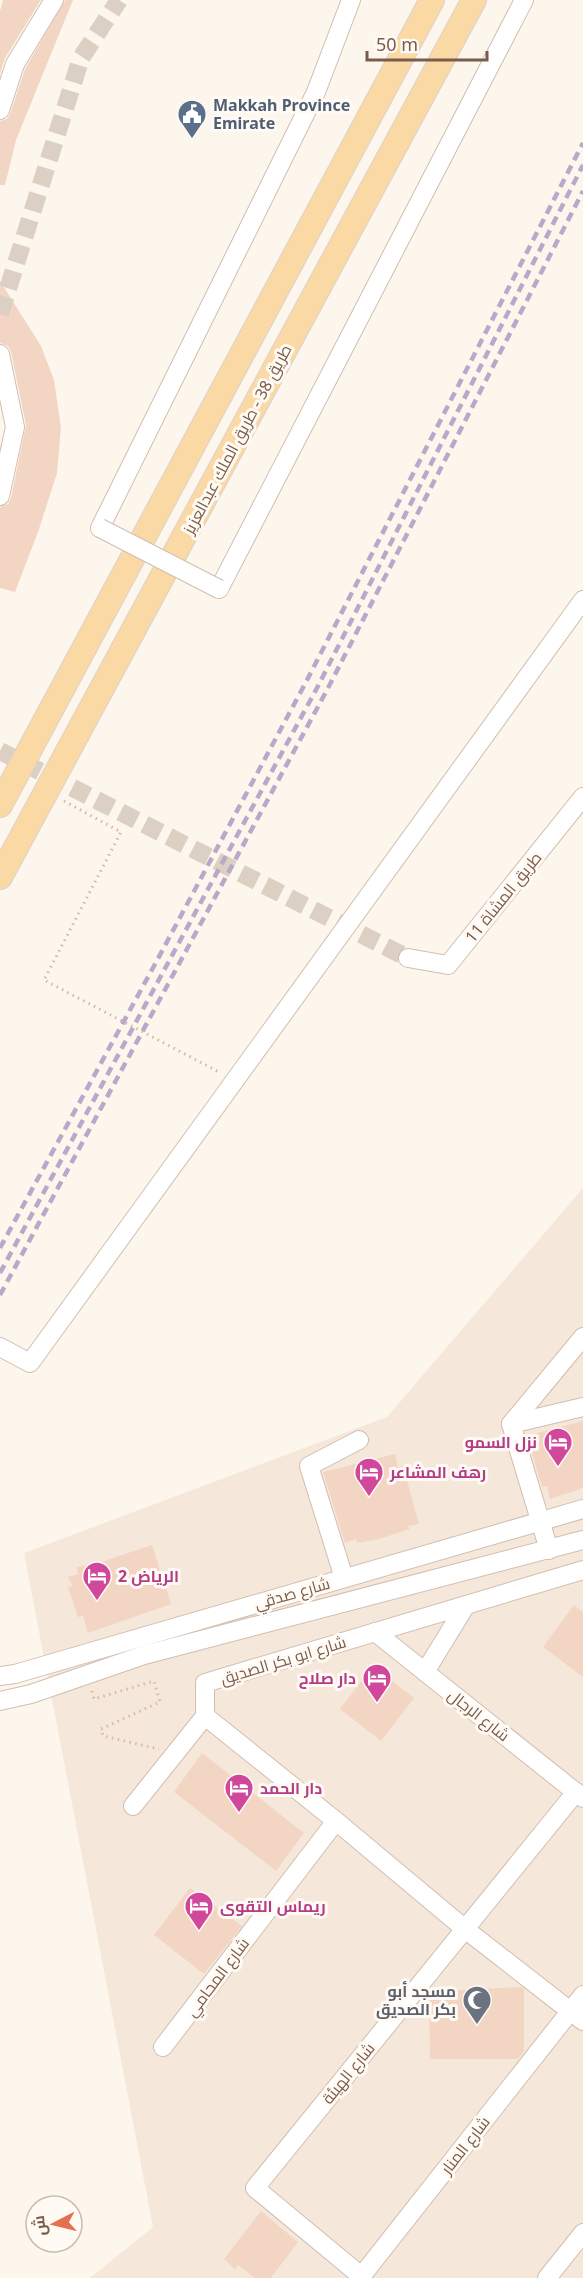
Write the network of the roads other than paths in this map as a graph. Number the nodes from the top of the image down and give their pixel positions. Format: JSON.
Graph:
{"nodes":[{"id":1,"x":54,"y":0,"type":"edge"},
{"id":2,"x":351,"y":0,"type":"edge"},
{"id":3,"x":432,"y":0,"type":"edge"},
{"id":4,"x":474,"y":0,"type":"edge"},
{"id":5,"x":524,"y":0,"type":"edge"},
{"id":6,"x":0,"y":110,"type":"edge"},
{"id":7,"x":0,"y":354,"type":"edge"},
{"id":8,"x":0,"y":496,"type":"edge"},
{"id":9,"x":583,"y":600,"type":"edge"},
{"id":10,"x":583,"y":797,"type":"edge"},
{"id":11,"x":0,"y":805,"type":"edge"},
{"id":12,"x":0,"y":878,"type":"edge"},
{"id":13,"x":408,"y":958,"type":"tunnel mouth"},
{"id":14,"x":583,"y":1337,"type":"edge"},
{"id":15,"x":0,"y":1347,"type":"edge"},
{"id":16,"x":583,"y":1407,"type":"edge"},
{"id":17,"x":512,"y":1424,"type":"junction"},
{"id":18,"x":359,"y":1440,"type":"dead end"},
{"id":19,"x":583,"y":1509,"type":"edge"},
{"id":20,"x":540,"y":1521,"type":"junction"},
{"id":21,"x":583,"y":1540,"type":"edge"},
{"id":22,"x":549,"y":1550,"type":"junction"},
{"id":23,"x":583,"y":1570,"type":"edge"},
{"id":24,"x":344,"y":1578,"type":"junction"},
{"id":25,"x":466,"y":1605,"type":"junction"},
{"id":26,"x":375,"y":1632,"type":"junction"},
{"id":27,"x":82,"y":1654,"type":"junction"},
{"id":28,"x":425,"y":1672,"type":"junction"},
{"id":29,"x":0,"y":1676,"type":"edge"},
{"id":30,"x":89,"y":1676,"type":"junction"},
{"id":31,"x":0,"y":1701,"type":"edge"},
{"id":32,"x":205,"y":1716,"type":"junction"},
{"id":33,"x":580,"y":1795,"type":"edge"},
{"id":34,"x":133,"y":1806,"type":"dead end"},
{"id":35,"x":336,"y":1821,"type":"junction"},
{"id":36,"x":465,"y":1929,"type":"junction"},
{"id":37,"x":583,"y":1995,"type":"edge"},
{"id":38,"x":577,"y":2016,"type":"edge"},
{"id":39,"x":164,"y":2047,"type":"dead end"},
{"id":40,"x":583,"y":2233,"type":"edge"},
{"id":41,"x":361,"y":2277,"type":"edge"},
{"id":42,"x":547,"y":2278,"type":"edge"}],
"edges":[{"from":1,"to":6,"type":"street"},
{"from":2,"to":5,"type":"street","bridge":true},
{"from":3,"to":11,"type":"main road"},
{"from":4,"to":12,"type":"main road","name":"طريق 38 - طريق الملك عبدالعزيز"},
{"from":7,"to":8,"type":"street"},
{"from":9,"to":15,"type":"street"},
{"from":10,"to":13,"type":"street","name":"طريق المشاة 11"},
{"from":14,"to":17,"type":"street"},
{"from":16,"to":17,"type":"street"},
{"from":17,"to":20,"type":"street"},
{"from":18,"to":24,"type":"street"},
{"from":19,"to":20,"type":"street","name":"شارع صدقي"},
{"from":20,"to":22,"type":"street"},
{"from":20,"to":24,"type":"street","name":"شارع صدقي"},
{"from":21,"to":22,"type":"street","name":"شارع صدقي"},
{"from":22,"to":30,"type":"street","name":"شارع صدقي"},
{"from":23,"to":25,"type":"street","name":"شارع ابو بكر الصديق"},
{"from":24,"to":27,"type":"street","name":"شارع صدقي"},
{"from":25,"to":26,"type":"street","name":"شارع ابو بكر الصديق"},
{"from":25,"to":28,"type":"street"},
{"from":26,"to":28,"type":"street","name":"شارع الرجال"},
{"from":26,"to":32,"type":"street","name":"شارع ابو بكر الصديق"},
{"from":27,"to":29,"type":"street","name":"شارع صدقي"},
{"from":27,"to":30,"type":"street"},
{"from":28,"to":33,"type":"street","name":"شارع الرجال"},
{"from":30,"to":31,"type":"street","name":"شارع صدقي"},
{"from":32,"to":34,"type":"street"},
{"from":32,"to":35,"type":"street"},
{"from":33,"to":36,"type":"street","name":"شارع الهيئة"},
{"from":35,"to":36,"type":"street"},
{"from":35,"to":39,"type":"street","name":"شارع المحامي"},
{"from":36,"to":38,"type":"street"},
{"from":36,"to":41,"type":"street","name":"شارع الهيئة"},
{"from":37,"to":38,"type":"street","name":"شارع المنار"},
{"from":38,"to":41,"type":"street","name":"شارع المنار"},
{"from":40,"to":42,"type":"street"}]}
